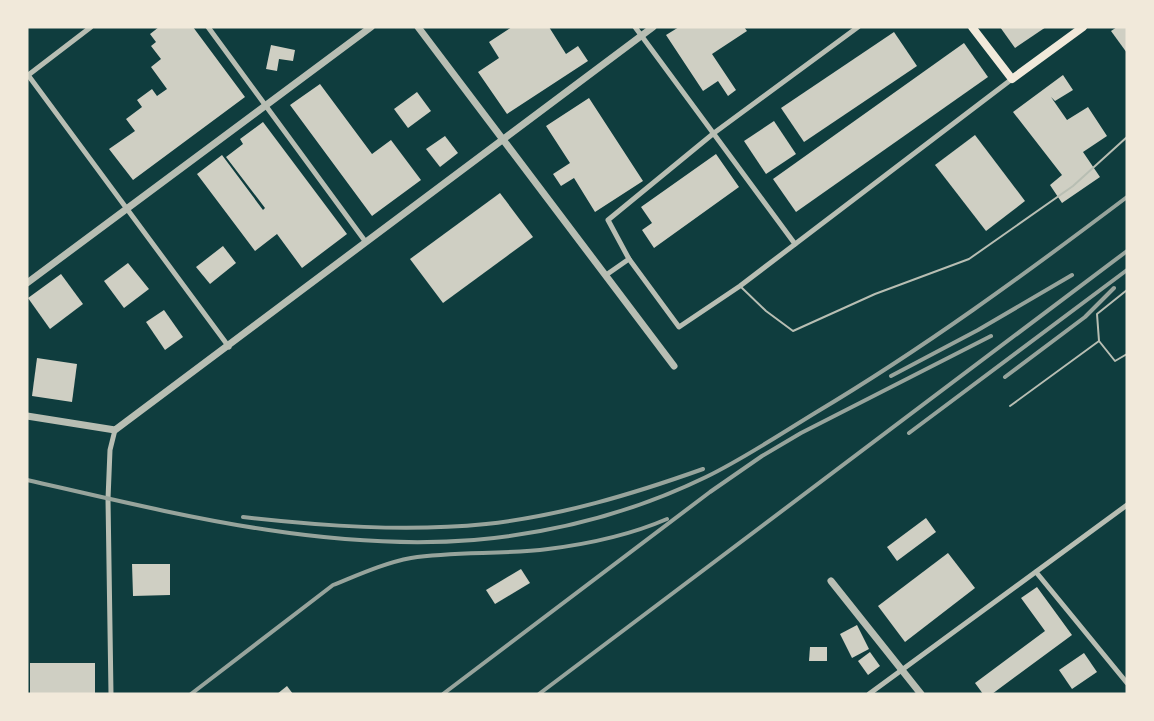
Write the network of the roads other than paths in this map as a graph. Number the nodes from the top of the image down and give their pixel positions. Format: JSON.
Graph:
{"nodes":[{"id":1,"x":91,"y":27,"type":"edge"},
{"id":2,"x":208,"y":27,"type":"edge"},
{"id":3,"x":371,"y":27,"type":"edge"},
{"id":4,"x":418,"y":27,"type":"edge"},
{"id":5,"x":635,"y":27,"type":"edge"},
{"id":6,"x":653,"y":27,"type":"edge"},
{"id":7,"x":858,"y":27,"type":"edge"},
{"id":8,"x":972,"y":27,"type":"edge"},
{"id":9,"x":1083,"y":27,"type":"edge"},
{"id":10,"x":642,"y":36,"type":"junction"},
{"id":11,"x":27,"y":75,"type":"edge"},
{"id":12,"x":1012,"y":79,"type":"junction"},
{"id":13,"x":265,"y":106,"type":"junction"},
{"id":14,"x":714,"y":133,"type":"junction"},
{"id":15,"x":1127,"y":137,"type":"edge"},
{"id":16,"x":505,"y":140,"type":"junction"},
{"id":17,"x":129,"y":209,"type":"junction"},
{"id":18,"x":365,"y":241,"type":"junction"},
{"id":19,"x":795,"y":244,"type":"junction"},
{"id":20,"x":629,"y":259,"type":"junction"},
{"id":21,"x":606,"y":275,"type":"junction"},
{"id":22,"x":27,"y":283,"type":"edge"},
{"id":23,"x":740,"y":286,"type":"junction"},
{"id":24,"x":1127,"y":290,"type":"edge"},
{"id":25,"x":1099,"y":341,"type":"junction"},
{"id":26,"x":229,"y":347,"type":"junction"},
{"id":27,"x":1127,"y":354,"type":"edge"},
{"id":28,"x":674,"y":366,"type":"dead end"},
{"id":29,"x":1010,"y":406,"type":"dead end"},
{"id":30,"x":27,"y":416,"type":"edge"},
{"id":31,"x":115,"y":430,"type":"junction"},
{"id":32,"x":1127,"y":505,"type":"edge"},
{"id":33,"x":1036,"y":572,"type":"junction"},
{"id":34,"x":831,"y":581,"type":"dead end"},
{"id":35,"x":902,"y":670,"type":"junction"},
{"id":36,"x":1127,"y":683,"type":"edge"},
{"id":37,"x":111,"y":694,"type":"edge"},
{"id":38,"x":868,"y":694,"type":"edge"},
{"id":39,"x":921,"y":694,"type":"edge"}],
"edges":[{"from":1,"to":11,"type":"street"},
{"from":2,"to":13,"type":"street"},
{"from":3,"to":13,"type":"street"},
{"from":4,"to":16,"type":"street"},
{"from":5,"to":10,"type":"street"},
{"from":6,"to":10,"type":"street"},
{"from":7,"to":14,"type":"street"},
{"from":8,"to":12,"type":"main road"},
{"from":9,"to":12,"type":"main road"},
{"from":10,"to":14,"type":"street"},
{"from":10,"to":16,"type":"street"},
{"from":11,"to":17,"type":"street"},
{"from":12,"to":19,"type":"street"},
{"from":13,"to":17,"type":"street"},
{"from":13,"to":18,"type":"street"},
{"from":14,"to":19,"type":"street"},
{"from":14,"to":20,"type":"street"},
{"from":15,"to":23,"type":"lane"},
{"from":16,"to":18,"type":"street"},
{"from":16,"to":21,"type":"street"},
{"from":17,"to":22,"type":"street"},
{"from":17,"to":26,"type":"street"},
{"from":18,"to":26,"type":"street"},
{"from":19,"to":23,"type":"street"},
{"from":20,"to":21,"type":"street"},
{"from":20,"to":23,"type":"street"},
{"from":21,"to":28,"type":"street"},
{"from":24,"to":25,"type":"lane"},
{"from":25,"to":27,"type":"lane"},
{"from":25,"to":29,"type":"lane"},
{"from":26,"to":31,"type":"street"},
{"from":30,"to":31,"type":"street"},
{"from":31,"to":37,"type":"street"},
{"from":32,"to":33,"type":"street"},
{"from":33,"to":35,"type":"street"},
{"from":33,"to":36,"type":"street"},
{"from":34,"to":35,"type":"street"},
{"from":35,"to":38,"type":"street"},
{"from":35,"to":39,"type":"street"}]}
